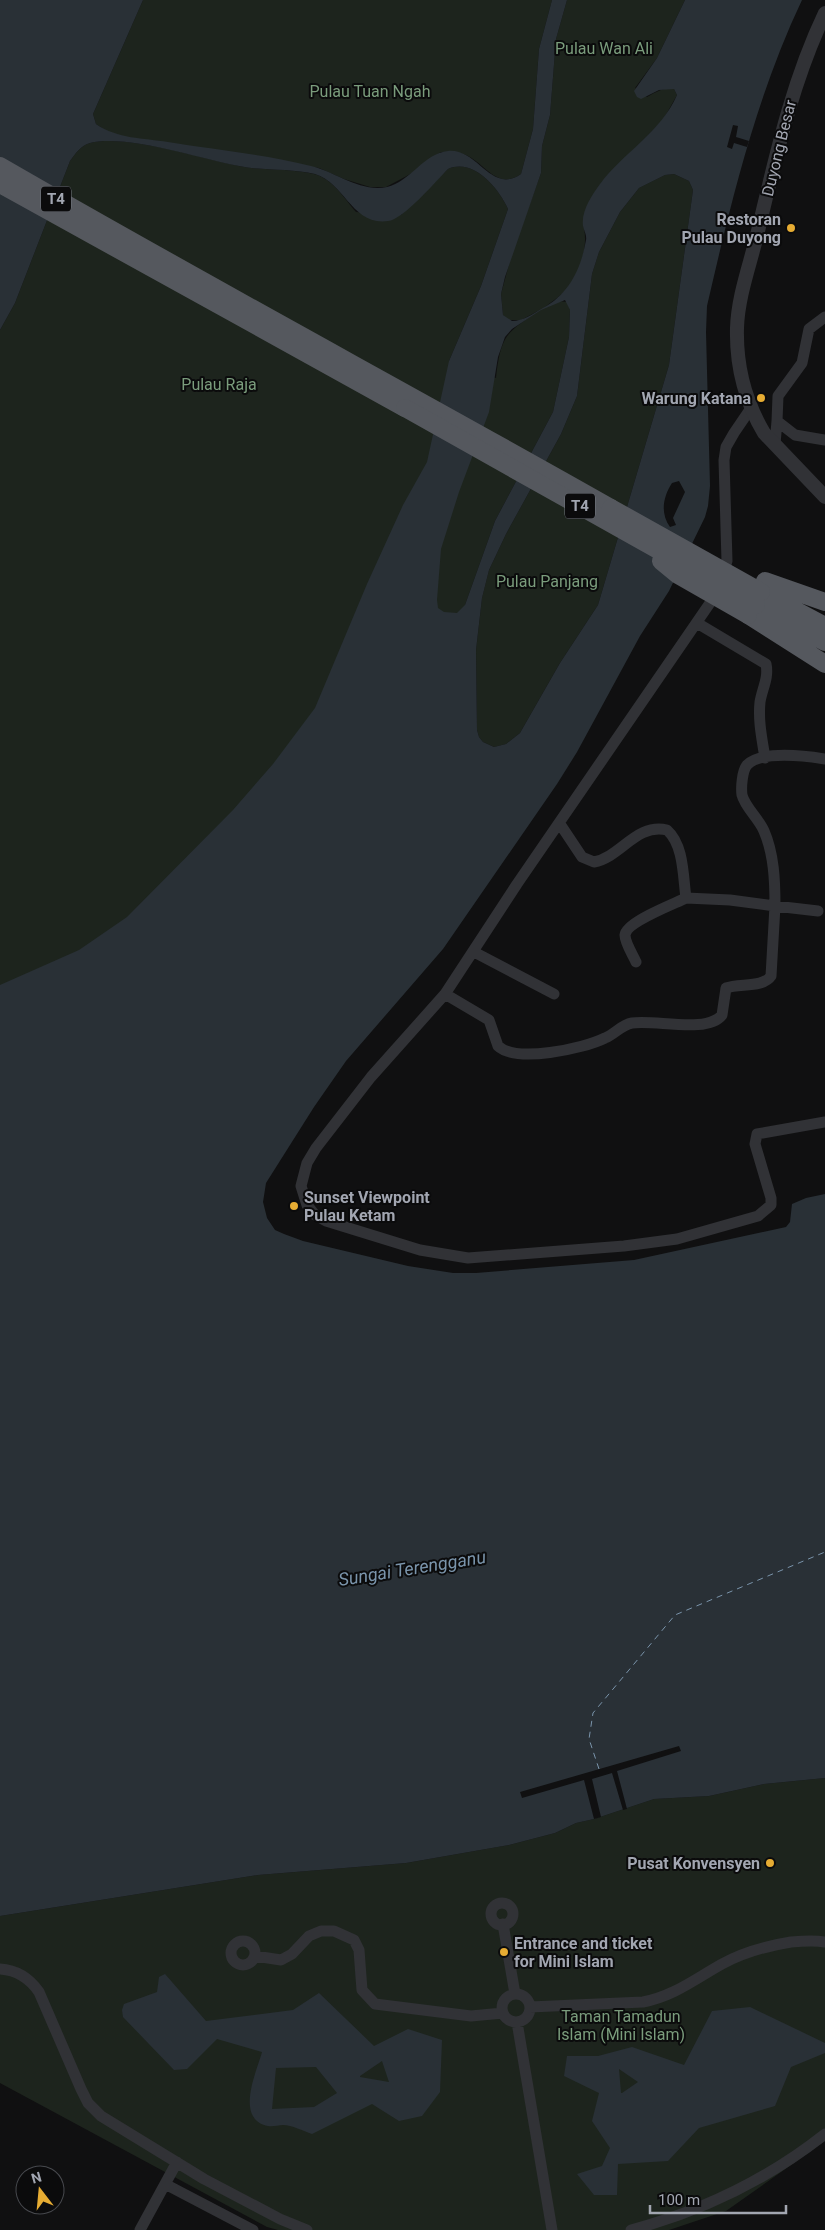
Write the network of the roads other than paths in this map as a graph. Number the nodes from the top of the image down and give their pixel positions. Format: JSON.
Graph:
{"nodes":[{"id":1,"x":825,"y":13,"type":"edge"},
{"id":2,"x":0,"y":166,"type":"edge"},
{"id":3,"x":0,"y":184,"type":"edge"},
{"id":4,"x":110,"y":237,"type":"junction"},
{"id":5,"x":825,"y":318,"type":"edge"},
{"id":6,"x":409,"y":402,"type":"junction"},
{"id":7,"x":751,"y":408,"type":"junction"},
{"id":8,"x":777,"y":421,"type":"junction"},
{"id":9,"x":825,"y":440,"type":"edge"},
{"id":10,"x":775,"y":444,"type":"junction"},
{"id":11,"x":825,"y":497,"type":"edge"},
{"id":12,"x":757,"y":598,"type":"junction"},
{"id":13,"x":825,"y":602,"type":"edge"},
{"id":14,"x":697,"y":623,"type":"junction"},
{"id":15,"x":825,"y":626,"type":"edge"},
{"id":16,"x":825,"y":642,"type":"edge"},
{"id":17,"x":825,"y":664,"type":"edge"},
{"id":18,"x":765,"y":758,"type":"junction"},
{"id":19,"x":825,"y":759,"type":"edge"},
{"id":20,"x":560,"y":824,"type":"junction"},
{"id":21,"x":686,"y":898,"type":"junction"},
{"id":22,"x":776,"y":906,"type":"junction"},
{"id":23,"x":818,"y":910,"type":"dead end"},
{"id":24,"x":474,"y":952,"type":"junction"},
{"id":25,"x":636,"y":962,"type":"dead end"},
{"id":26,"x":445,"y":994,"type":"junction"},
{"id":27,"x":554,"y":994,"type":"dead end"},
{"id":28,"x":825,"y":1122,"type":"edge"},
{"id":29,"x":503,"y":1924,"type":"dead end"},
{"id":30,"x":825,"y":1942,"type":"edge"},
{"id":31,"x":255,"y":1956,"type":"dead end"},
{"id":32,"x":0,"y":1969,"type":"edge"},
{"id":33,"x":0,"y":1977,"type":"edge"},
{"id":34,"x":32,"y":1982,"type":"junction"},
{"id":35,"x":515,"y":1994,"type":"junction"},
{"id":36,"x":530,"y":2006,"type":"junction"},
{"id":37,"x":503,"y":2012,"type":"junction"},
{"id":38,"x":518,"y":2022,"type":"junction"},
{"id":39,"x":825,"y":2134,"type":"edge"},
{"id":40,"x":177,"y":2162,"type":"junction"},
{"id":41,"x":165,"y":2184,"type":"junction"},
{"id":42,"x":140,"y":2230,"type":"edge"},
{"id":43,"x":253,"y":2230,"type":"edge"},
{"id":44,"x":307,"y":2230,"type":"edge"},
{"id":45,"x":552,"y":2230,"type":"edge"},
{"id":46,"x":631,"y":2230,"type":"edge"}],
"edges":[{"from":1,"to":7,"type":"street","name":"Duyong Besar"},
{"from":2,"to":4,"type":"highway","number":"T4"},
{"from":3,"to":4,"type":"highway","number":"T4"},
{"from":4,"to":6,"type":"highway","number":"T4"},
{"from":5,"to":8,"type":"street"},
{"from":6,"to":12,"type":"highway","number":"T4","bridge":true},
{"from":6,"to":12,"type":"highway","number":"T4","bridge":true},
{"from":7,"to":10,"type":"street","name":"Duyong Besar"},
{"from":7,"to":14,"type":"street"},
{"from":8,"to":9,"type":"street"},
{"from":8,"to":10,"type":"street"},
{"from":10,"to":11,"type":"street","name":"Duyong Besar"},
{"from":12,"to":13,"type":"highway"},
{"from":12,"to":15,"type":"highway","number":"T4"},
{"from":12,"to":16,"type":"highway","number":"T4"},
{"from":12,"to":17,"type":"highway"},
{"from":14,"to":18,"type":"street"},
{"from":14,"to":20,"type":"street"},
{"from":18,"to":19,"type":"street"},
{"from":18,"to":22,"type":"street"},
{"from":20,"to":21,"type":"street"},
{"from":20,"to":24,"type":"street"},
{"from":21,"to":22,"type":"street"},
{"from":21,"to":25,"type":"street"},
{"from":22,"to":23,"type":"street"},
{"from":22,"to":26,"type":"street"},
{"from":24,"to":26,"type":"street"},
{"from":24,"to":27,"type":"street"},
{"from":26,"to":28,"type":"street"},
{"from":29,"to":35,"type":"street"},
{"from":30,"to":36,"type":"street"},
{"from":31,"to":37,"type":"street"},
{"from":32,"to":34,"type":"street"},
{"from":33,"to":34,"type":"street"},
{"from":34,"to":40,"type":"street"},
{"from":35,"to":36,"type":"street"},
{"from":35,"to":37,"type":"street"},
{"from":36,"to":38,"type":"street"},
{"from":37,"to":38,"type":"street"},
{"from":38,"to":45,"type":"street"},
{"from":39,"to":46,"type":"street"},
{"from":40,"to":41,"type":"street"},
{"from":40,"to":44,"type":"street"},
{"from":41,"to":42,"type":"street"},
{"from":41,"to":43,"type":"street"}]}
